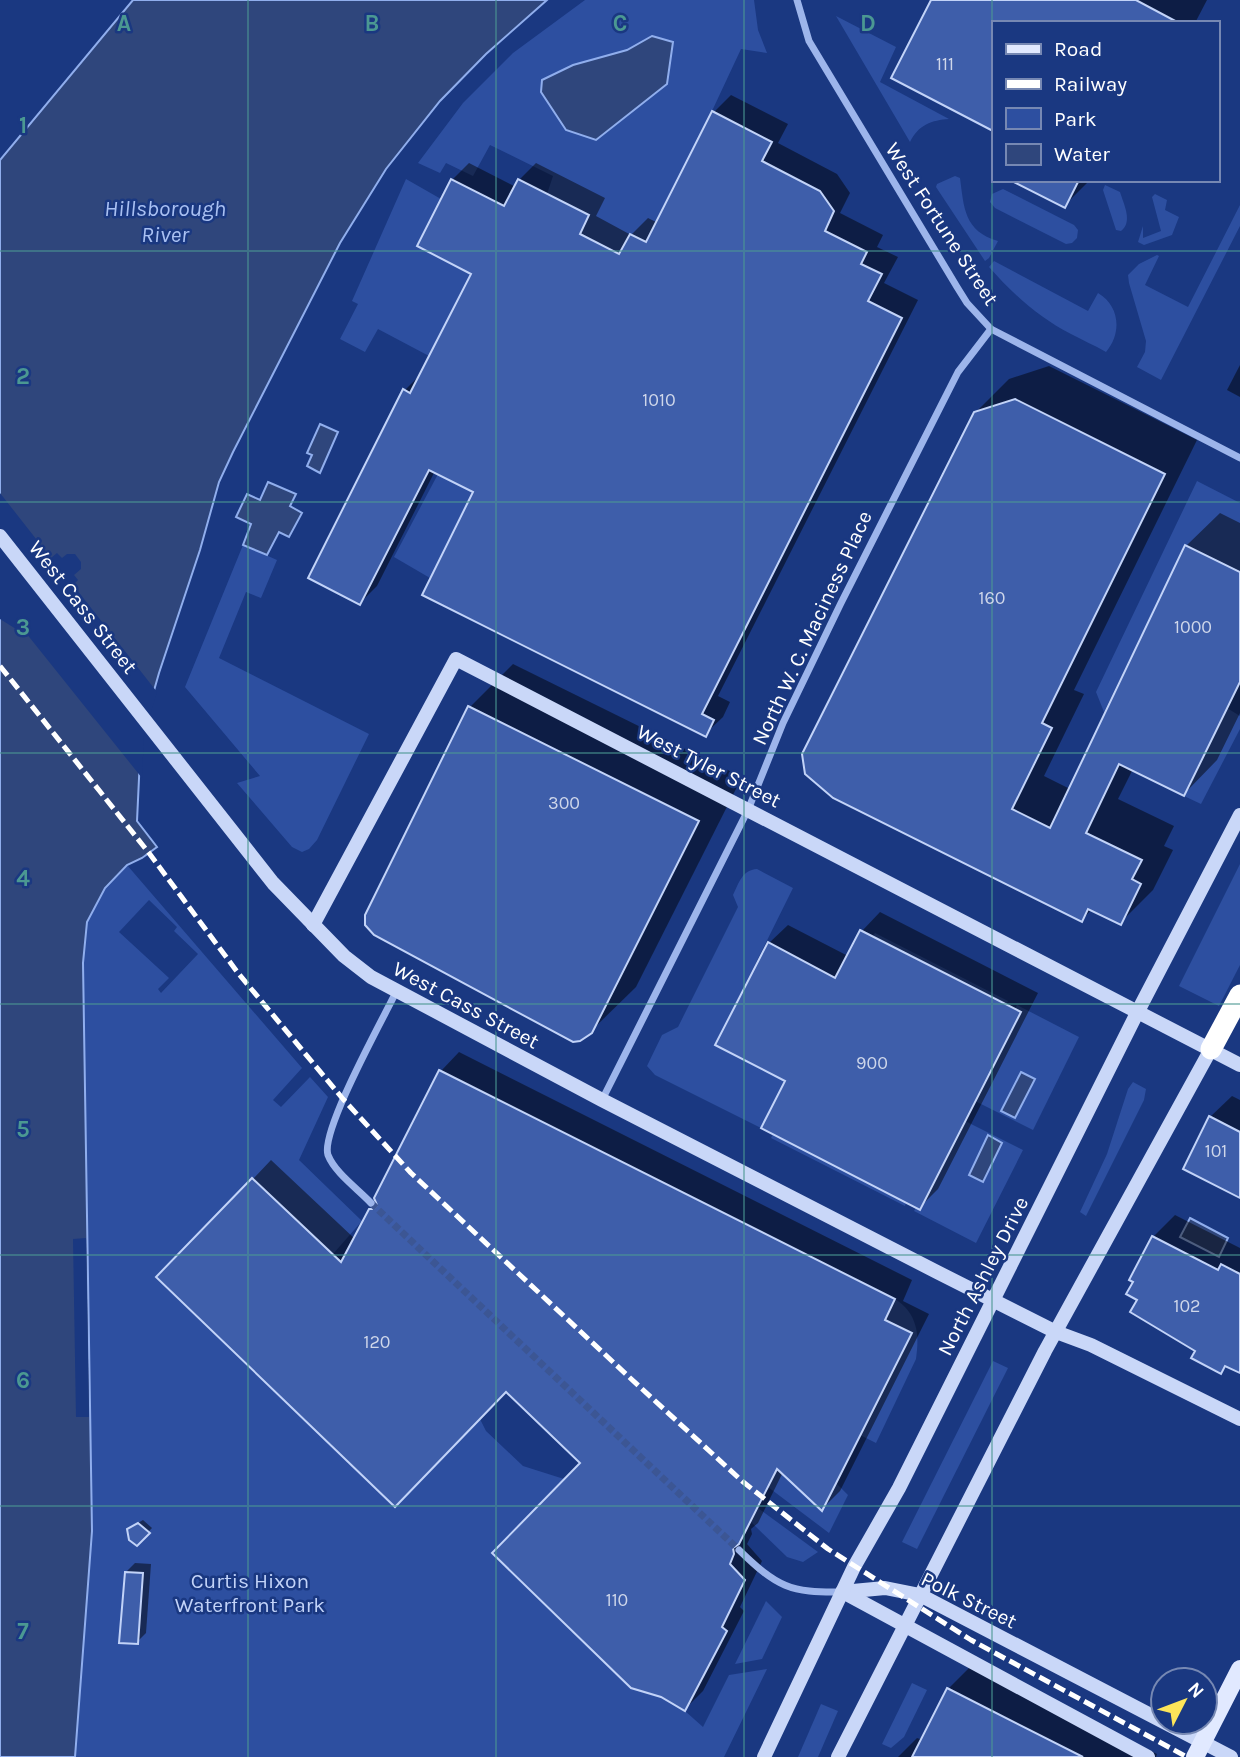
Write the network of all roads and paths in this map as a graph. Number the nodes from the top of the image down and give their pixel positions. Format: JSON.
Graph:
{"nodes":[{"id":1,"x":797,"y":0,"type":"edge"},
{"id":2,"x":990,"y":329,"type":"junction"},
{"id":3,"x":1240,"y":458,"type":"edge"},
{"id":4,"x":0,"y":536,"type":"edge"},
{"id":5,"x":748,"y":810,"type":"junction"},
{"id":6,"x":1240,"y":815,"type":"edge"},
{"id":7,"x":313,"y":925,"type":"junction"},
{"id":8,"x":396,"y":992,"type":"junction"},
{"id":9,"x":1240,"y":995,"type":"edge"},
{"id":10,"x":1137,"y":1013,"type":"junction"},
{"id":11,"x":1211,"y":1049,"type":"junction"},
{"id":12,"x":1240,"y":1065,"type":"edge"},
{"id":13,"x":602,"y":1100,"type":"junction"},
{"id":14,"x":372,"y":1203,"type":"tunnel mouth"},
{"id":15,"x":994,"y":1301,"type":"junction"},
{"id":16,"x":1056,"y":1332,"type":"junction"},
{"id":17,"x":1240,"y":1419,"type":"edge"},
{"id":18,"x":739,"y":1550,"type":"tunnel mouth"},
{"id":19,"x":842,"y":1592,"type":"junction"},
{"id":20,"x":920,"y":1595,"type":"junction"},
{"id":21,"x":904,"y":1625,"type":"junction"},
{"id":22,"x":1240,"y":1669,"type":"edge"},
{"id":23,"x":1199,"y":1750,"type":"edge"},
{"id":24,"x":764,"y":1757,"type":"edge"},
{"id":25,"x":838,"y":1757,"type":"edge"},
{"id":26,"x":1147,"y":1757,"type":"edge"},
{"id":27,"x":1231,"y":1757,"type":"edge"}],
"edges":[{"from":1,"to":2,"type":"street","name":"West Fortune Street"},
{"from":2,"to":3,"type":"street","name":"West Fortune Street"},
{"from":2,"to":5,"type":"street","name":"North W. C. Maciness Place"},
{"from":4,"to":7,"type":"street","name":"West Cass Street"},
{"from":5,"to":7,"type":"street","name":"West Tyler Street"},
{"from":5,"to":10,"type":"street","name":"West Tyler Street"},
{"from":5,"to":13,"type":"street","name":"North W. C. Maciness Place"},
{"from":6,"to":10,"type":"street","name":"North Ashley Drive"},
{"from":7,"to":8,"type":"street","name":"West Cass Street"},
{"from":8,"to":13,"type":"street","name":"West Cass Street"},
{"from":8,"to":14,"type":"street"},
{"from":9,"to":11,"type":"highway"},
{"from":10,"to":11,"type":"street","name":"West Tyler Street"},
{"from":10,"to":15,"type":"street","name":"North Ashley Drive"},
{"from":11,"to":12,"type":"street","name":"West Tyler Street"},
{"from":11,"to":16,"type":"street"},
{"from":13,"to":15,"type":"street","name":"West Cass Street"},
{"from":15,"to":16,"type":"street","name":"West Cass Street"},
{"from":15,"to":19,"type":"street","name":"North Ashley Drive"},
{"from":16,"to":17,"type":"street","name":"West Cass Street"},
{"from":16,"to":20,"type":"street"},
{"from":18,"to":19,"type":"street"},
{"from":19,"to":20,"type":"street","name":"Polk Street"},
{"from":19,"to":21,"type":"street"},
{"from":19,"to":24,"type":"street","name":"North Ashley Drive"},
{"from":20,"to":21,"type":"street"},
{"from":20,"to":23,"type":"street","name":"Polk Street"},
{"from":21,"to":25,"type":"street"},
{"from":21,"to":26,"type":"street"},
{"from":22,"to":23,"type":"main road"},
{"from":23,"to":27,"type":"street","name":"Polk Street"}]}
